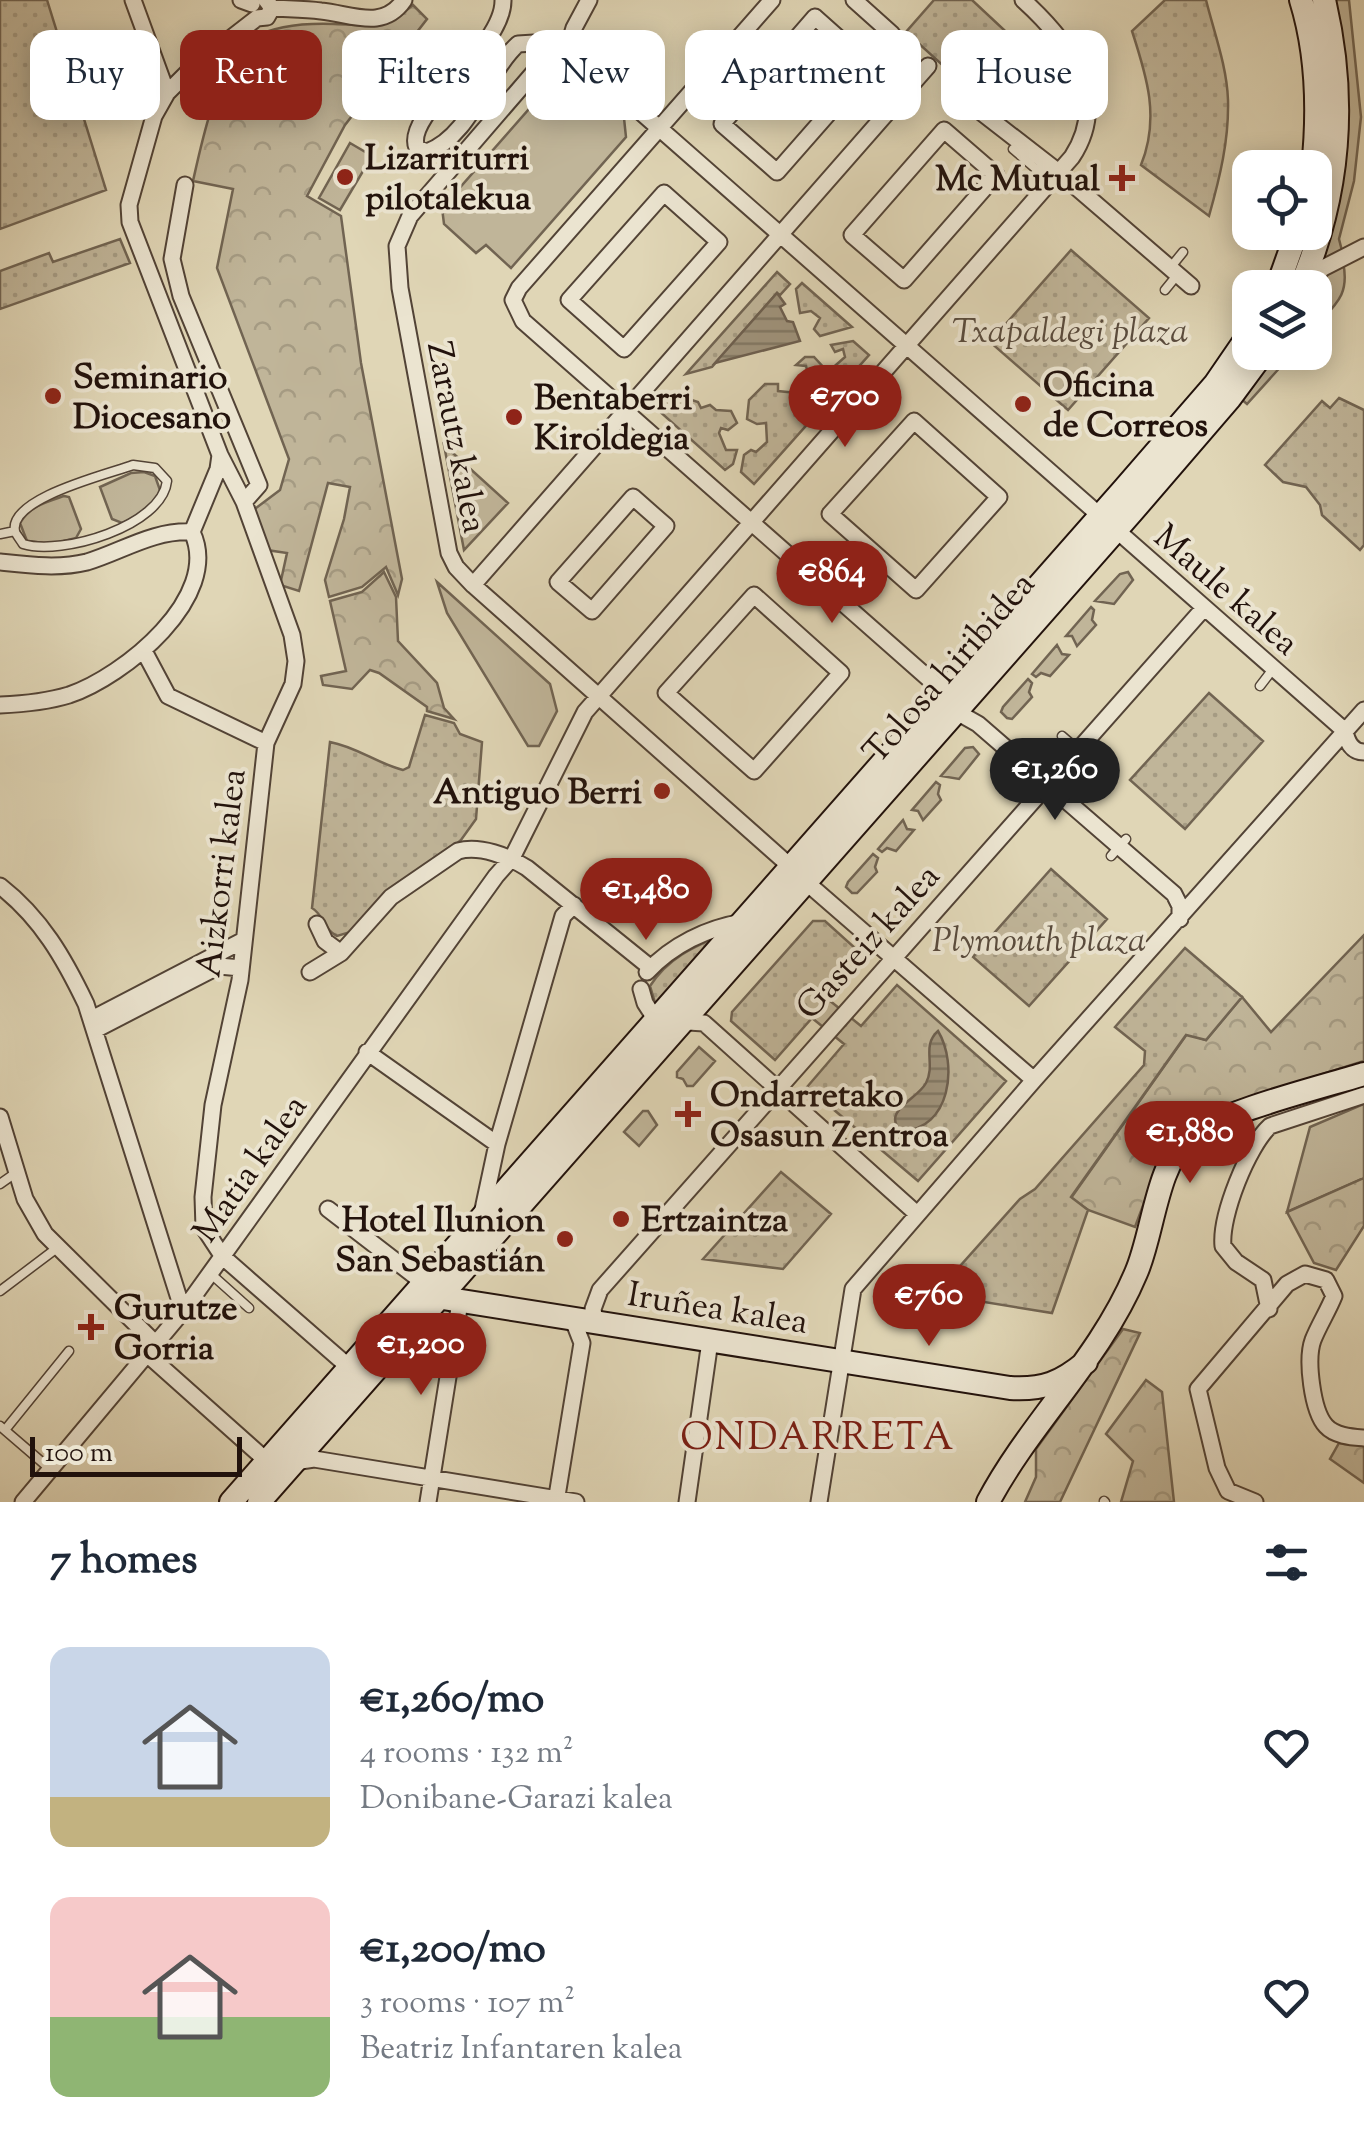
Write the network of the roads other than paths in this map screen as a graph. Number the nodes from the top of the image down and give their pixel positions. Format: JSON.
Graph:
{"nodes":[{"id":1,"x":133,"y":0,"type":"edge"},
{"id":2,"x":404,"y":0,"type":"edge"},
{"id":3,"x":502,"y":0,"type":"edge"},
{"id":4,"x":589,"y":0,"type":"edge"},
{"id":5,"x":772,"y":0,"type":"edge"},
{"id":6,"x":854,"y":0,"type":"edge"},
{"id":7,"x":1301,"y":0,"type":"edge"},
{"id":8,"x":1324,"y":0,"type":"edge"},
{"id":9,"x":1029,"y":3,"type":"edge"},
{"id":10,"x":257,"y":5,"type":"edge"},
{"id":11,"x":573,"y":30,"type":"edge"},
{"id":12,"x":888,"y":30,"type":"edge"},
{"id":13,"x":526,"y":44,"type":"edge"},
{"id":14,"x":928,"y":66,"type":"dead end"},
{"id":15,"x":526,"y":81,"type":"edge"},
{"id":16,"x":166,"y":93,"type":"junction"},
{"id":17,"x":651,"y":120,"type":"edge"},
{"id":18,"x":991,"y":120,"type":"edge"},
{"id":19,"x":660,"y":128,"type":"junction"},
{"id":20,"x":1013,"y":148,"type":"dead end"},
{"id":21,"x":1313,"y":150,"type":"edge"},
{"id":22,"x":776,"y":172,"type":"joint"},
{"id":23,"x":1061,"y":174,"type":"junction"},
{"id":24,"x":996,"y":176,"type":"joint"},
{"id":25,"x":185,"y":185,"type":"dead end"},
{"id":26,"x":782,"y":236,"type":"junction"},
{"id":27,"x":1364,"y":247,"type":"edge"},
{"id":28,"x":1183,"y":252,"type":"dead end"},
{"id":29,"x":1307,"y":270,"type":"edge"},
{"id":30,"x":1321,"y":270,"type":"edge"},
{"id":31,"x":1174,"y":271,"type":"junction"},
{"id":32,"x":1191,"y":286,"type":"dead end"},
{"id":33,"x":1165,"y":290,"type":"dead end"},
{"id":34,"x":907,"y":347,"type":"junction"},
{"id":35,"x":624,"y":349,"type":"joint"},
{"id":36,"x":1232,"y":359,"type":"edge"},
{"id":37,"x":1251,"y":370,"type":"edge"},
{"id":38,"x":626,"y":412,"type":"junction"},
{"id":39,"x":220,"y":455,"type":"junction"},
{"id":40,"x":244,"y":502,"type":"junction"},
{"id":41,"x":749,"y":524,"type":"junction"},
{"id":42,"x":1107,"y":525,"type":"junction"},
{"id":43,"x":666,"y":526,"type":"joint"},
{"id":44,"x":15,"y":532,"type":"junction"},
{"id":45,"x":192,"y":532,"type":"junction"},
{"id":46,"x":0,"y":534,"type":"edge"},
{"id":47,"x":100,"y":536,"type":"junction"},
{"id":48,"x":106,"y":554,"type":"junction"},
{"id":49,"x":0,"y":562,"type":"edge"},
{"id":50,"x":473,"y":585,"type":"junction"},
{"id":51,"x":916,"y":590,"type":"joint"},
{"id":52,"x":1204,"y":608,"type":"junction"},
{"id":53,"x":144,"y":650,"type":"junction"},
{"id":54,"x":1274,"y":669,"type":"junction"},
{"id":55,"x":841,"y":673,"type":"joint"},
{"id":56,"x":1260,"y":686,"type":"dead end"},
{"id":57,"x":598,"y":697,"type":"junction"},
{"id":58,"x":950,"y":702,"type":"junction"},
{"id":59,"x":0,"y":705,"type":"edge"},
{"id":60,"x":1364,"y":710,"type":"edge"},
{"id":61,"x":1345,"y":732,"type":"junction"},
{"id":62,"x":1062,"y":736,"type":"dead end"},
{"id":63,"x":266,"y":743,"type":"junction"},
{"id":64,"x":1077,"y":750,"type":"junction"},
{"id":65,"x":1364,"y":752,"type":"edge"},
{"id":66,"x":1046,"y":784,"type":"junction"},
{"id":67,"x":512,"y":858,"type":"junction"},
{"id":68,"x":798,"y":874,"type":"junction"},
{"id":69,"x":0,"y":886,"type":"edge"},
{"id":70,"x":574,"y":905,"type":"junction"},
{"id":71,"x":1180,"y":920,"type":"junction"},
{"id":72,"x":743,"y":922,"type":"junction"},
{"id":73,"x":317,"y":924,"type":"dead end"},
{"id":74,"x":244,"y":940,"type":"junction"},
{"id":75,"x":340,"y":953,"type":"junction"},
{"id":76,"x":894,"y":956,"type":"junction"},
{"id":77,"x":241,"y":968,"type":"junction"},
{"id":78,"x":651,"y":968,"type":"junction"},
{"id":79,"x":310,"y":972,"type":"dead end"},
{"id":80,"x":641,"y":989,"type":"junction"},
{"id":81,"x":669,"y":1015,"type":"junction"},
{"id":82,"x":94,"y":1024,"type":"junction"},
{"id":83,"x":636,"y":1044,"type":"junction"},
{"id":84,"x":367,"y":1052,"type":"junction"},
{"id":85,"x":1364,"y":1074,"type":"edge"},
{"id":86,"x":1034,"y":1080,"type":"junction"},
{"id":87,"x":777,"y":1088,"type":"junction"},
{"id":88,"x":1364,"y":1095,"type":"edge"},
{"id":89,"x":0,"y":1117,"type":"edge"},
{"id":90,"x":497,"y":1144,"type":"junction"},
{"id":91,"x":17,"y":1172,"type":"junction"},
{"id":92,"x":0,"y":1184,"type":"edge"},
{"id":93,"x":328,"y":1209,"type":"dead end"},
{"id":94,"x":917,"y":1214,"type":"junction"},
{"id":95,"x":480,"y":1219,"type":"junction"},
{"id":96,"x":57,"y":1248,"type":"junction"},
{"id":97,"x":223,"y":1257,"type":"junction"},
{"id":98,"x":211,"y":1274,"type":"junction"},
{"id":99,"x":0,"y":1291,"type":"edge"},
{"id":100,"x":441,"y":1296,"type":"junction"},
{"id":101,"x":249,"y":1308,"type":"dead end"},
{"id":102,"x":1270,"y":1309,"type":"junction"},
{"id":103,"x":183,"y":1311,"type":"junction"},
{"id":104,"x":584,"y":1321,"type":"junction"},
{"id":105,"x":710,"y":1341,"type":"junction"},
{"id":106,"x":152,"y":1350,"type":"junction"},
{"id":107,"x":69,"y":1351,"type":"dead end"},
{"id":108,"x":840,"y":1362,"type":"junction"},
{"id":109,"x":1086,"y":1362,"type":"junction"},
{"id":110,"x":350,"y":1368,"type":"junction"},
{"id":111,"x":1010,"y":1388,"type":"junction"},
{"id":112,"x":2,"y":1428,"type":"edge"},
{"id":113,"x":1032,"y":1432,"type":"junction"},
{"id":114,"x":1364,"y":1438,"type":"edge"},
{"id":115,"x":268,"y":1461,"type":"junction"},
{"id":116,"x":294,"y":1462,"type":"junction"},
{"id":117,"x":50,"y":1469,"type":"junction"},
{"id":118,"x":431,"y":1480,"type":"junction"},
{"id":119,"x":556,"y":1500,"type":"edge"},
{"id":120,"x":23,"y":1502,"type":"edge"},
{"id":121,"x":231,"y":1502,"type":"edge"},
{"id":122,"x":259,"y":1502,"type":"edge"},
{"id":123,"x":428,"y":1502,"type":"edge"},
{"id":124,"x":576,"y":1502,"type":"edge"},
{"id":125,"x":686,"y":1502,"type":"edge"},
{"id":126,"x":819,"y":1502,"type":"edge"},
{"id":127,"x":988,"y":1502,"type":"edge"},
{"id":128,"x":1255,"y":1502,"type":"edge"}],
"edges":[{"from":1,"to":16,"type":"street"},
{"from":2,"to":10,"type":"street","name":"Aizkorri kalea"},
{"from":3,"to":13,"type":"street"},
{"from":4,"to":11,"type":"street"},
{"from":5,"to":19,"type":"street"},
{"from":6,"to":12,"type":"street"},
{"from":7,"to":21,"type":"main road"},
{"from":8,"to":29,"type":"main road"},
{"from":9,"to":23,"type":"street","name":"Matia kalea"},
{"from":10,"to":16,"type":"street","name":"Aizkorri kalea"},
{"from":14,"to":26,"type":"street"},
{"from":15,"to":50,"type":"street","name":"Zarautz kalea"},
{"from":16,"to":39,"type":"street","name":"Aizkorri kalea"},
{"from":17,"to":19,"type":"street","name":"Maule kalea"},
{"from":18,"to":23,"type":"street"},
{"from":19,"to":26,"type":"street","name":"Maule kalea"},
{"from":19,"to":38,"type":"street"},
{"from":20,"to":23,"type":"lane"},
{"from":22,"to":22,"type":"street"},
{"from":23,"to":31,"type":"street"},
{"from":23,"to":34,"type":"street","name":"Matia kalea"},
{"from":24,"to":24,"type":"street"},
{"from":25,"to":40,"type":"street","name":"Aizkorri kalea"},
{"from":26,"to":34,"type":"street","name":"Maule kalea"},
{"from":26,"to":38,"type":"street"},
{"from":27,"to":30,"type":"street"},
{"from":28,"to":31,"type":"lane"},
{"from":31,"to":32,"type":"street"},
{"from":31,"to":33,"type":"lane"},
{"from":34,"to":41,"type":"street","name":"Matia kalea"},
{"from":34,"to":42,"type":"street","name":"Maule kalea"},
{"from":35,"to":35,"type":"street"},
{"from":36,"to":42,"type":"main road","name":"Tolosa hiribidea"},
{"from":37,"to":42,"type":"main road","name":"Tolosa hiribidea"},
{"from":38,"to":41,"type":"street"},
{"from":38,"to":50,"type":"street"},
{"from":39,"to":40,"type":"street","name":"Aizkorri kalea"},
{"from":39,"to":45,"type":"street"},
{"from":40,"to":63,"type":"street","name":"Aizkorri kalea"},
{"from":41,"to":57,"type":"street","name":"Matia kalea"},
{"from":41,"to":58,"type":"street"},
{"from":42,"to":52,"type":"street","name":"Maule kalea"},
{"from":42,"to":58,"type":"main road","name":"Tolosa hiribidea"},
{"from":43,"to":43,"type":"street"},
{"from":44,"to":46,"type":"lane"},
{"from":44,"to":47,"type":"lane"},
{"from":44,"to":47,"type":"lane"},
{"from":45,"to":48,"type":"street"},
{"from":45,"to":53,"type":"street"},
{"from":47,"to":48,"type":"lane"},
{"from":48,"to":49,"type":"street"},
{"from":50,"to":57,"type":"street","name":"Zarautz kalea"},
{"from":51,"to":51,"type":"street"},
{"from":52,"to":54,"type":"street","name":"Maule kalea"},
{"from":52,"to":64,"type":"street","name":"Gasteiz kalea"},
{"from":53,"to":59,"type":"street"},
{"from":53,"to":63,"type":"street"},
{"from":54,"to":56,"type":"lane"},
{"from":54,"to":61,"type":"street","name":"Maule kalea"},
{"from":55,"to":55,"type":"street"},
{"from":57,"to":67,"type":"street","name":"Matia kalea"},
{"from":57,"to":68,"type":"street","name":"Zarautz kalea"},
{"from":58,"to":66,"type":"street"},
{"from":58,"to":68,"type":"main road","name":"Tolosa hiribidea"},
{"from":60,"to":61,"type":"street"},
{"from":61,"to":65,"type":"street","name":"Maule kalea"},
{"from":61,"to":71,"type":"street"},
{"from":62,"to":64,"type":"lane"},
{"from":63,"to":74,"type":"street","name":"Aizkorri kalea"},
{"from":64,"to":66,"type":"street","name":"Gasteiz kalea"},
{"from":66,"to":71,"type":"street"},
{"from":66,"to":76,"type":"street","name":"Gasteiz kalea"},
{"from":67,"to":70,"type":"street"},
{"from":67,"to":75,"type":"street"},
{"from":67,"to":84,"type":"street","name":"Matia kalea"},
{"from":68,"to":72,"type":"main road","name":"Tolosa hiribidea"},
{"from":68,"to":76,"type":"street","name":"Zarautz kalea"},
{"from":68,"to":81,"type":"main road","name":"Tolosa hiribidea"},
{"from":69,"to":82,"type":"street"},
{"from":70,"to":78,"type":"street"},
{"from":70,"to":90,"type":"street"},
{"from":71,"to":86,"type":"street"},
{"from":72,"to":78,"type":"street"},
{"from":72,"to":81,"type":"main road","name":"Tolosa hiribidea"},
{"from":73,"to":75,"type":"street"},
{"from":74,"to":77,"type":"street","name":"Aizkorri kalea"},
{"from":74,"to":82,"type":"street"},
{"from":75,"to":79,"type":"street"},
{"from":76,"to":86,"type":"street","name":"Zarautz kalea"},
{"from":76,"to":87,"type":"street","name":"Gasteiz kalea"},
{"from":77,"to":82,"type":"street"},
{"from":77,"to":97,"type":"street","name":"Aizkorri kalea"},
{"from":78,"to":80,"type":"street"},
{"from":80,"to":81,"type":"street"},
{"from":80,"to":83,"type":"street"},
{"from":81,"to":83,"type":"main road"},
{"from":81,"to":87,"type":"street"},
{"from":81,"to":100,"type":"main road"},
{"from":82,"to":103,"type":"street"},
{"from":83,"to":95,"type":"main road"},
{"from":84,"to":90,"type":"street"},
{"from":84,"to":97,"type":"street","name":"Matia kalea"},
{"from":85,"to":109,"type":"main road"},
{"from":86,"to":94,"type":"street"},
{"from":87,"to":94,"type":"street"},
{"from":87,"to":104,"type":"street","name":"Gasteiz kalea"},
{"from":88,"to":102,"type":"street"},
{"from":89,"to":91,"type":"street"},
{"from":90,"to":95,"type":"street"},
{"from":91,"to":92,"type":"lane"},
{"from":91,"to":96,"type":"street"},
{"from":93,"to":100,"type":"street"},
{"from":94,"to":108,"type":"street"},
{"from":95,"to":100,"type":"main road"},
{"from":96,"to":99,"type":"lane"},
{"from":96,"to":106,"type":"street"},
{"from":97,"to":98,"type":"street","name":"Matia kalea"},
{"from":97,"to":110,"type":"street"},
{"from":98,"to":101,"type":"lane"},
{"from":98,"to":103,"type":"street","name":"Matia kalea"},
{"from":100,"to":104,"type":"main road","name":"Iruñea kalea"},
{"from":100,"to":110,"type":"main road"},
{"from":100,"to":116,"type":"main road"},
{"from":100,"to":118,"type":"street"},
{"from":102,"to":114,"type":"street"},
{"from":102,"to":128,"type":"street"},
{"from":103,"to":106,"type":"street","name":"Matia kalea"},
{"from":104,"to":105,"type":"main road","name":"Iruñea kalea"},
{"from":104,"to":119,"type":"street"},
{"from":105,"to":108,"type":"main road","name":"Iruñea kalea"},
{"from":105,"to":125,"type":"street"},
{"from":106,"to":115,"type":"street"},
{"from":106,"to":117,"type":"street","name":"Matia kalea"},
{"from":107,"to":112,"type":"lane"},
{"from":108,"to":111,"type":"main road","name":"Iruñea kalea"},
{"from":108,"to":126,"type":"street"},
{"from":109,"to":111,"type":"main road","name":"Iruñea kalea"},
{"from":109,"to":113,"type":"main road"},
{"from":110,"to":115,"type":"main road"},
{"from":111,"to":113,"type":"main road"},
{"from":112,"to":117,"type":"lane"},
{"from":113,"to":127,"type":"main road"},
{"from":115,"to":121,"type":"main road"},
{"from":116,"to":118,"type":"street"},
{"from":116,"to":122,"type":"main road"},
{"from":117,"to":120,"type":"street","name":"Matia kalea"},
{"from":118,"to":119,"type":"street"},
{"from":118,"to":123,"type":"street"},
{"from":119,"to":124,"type":"street"}]}
